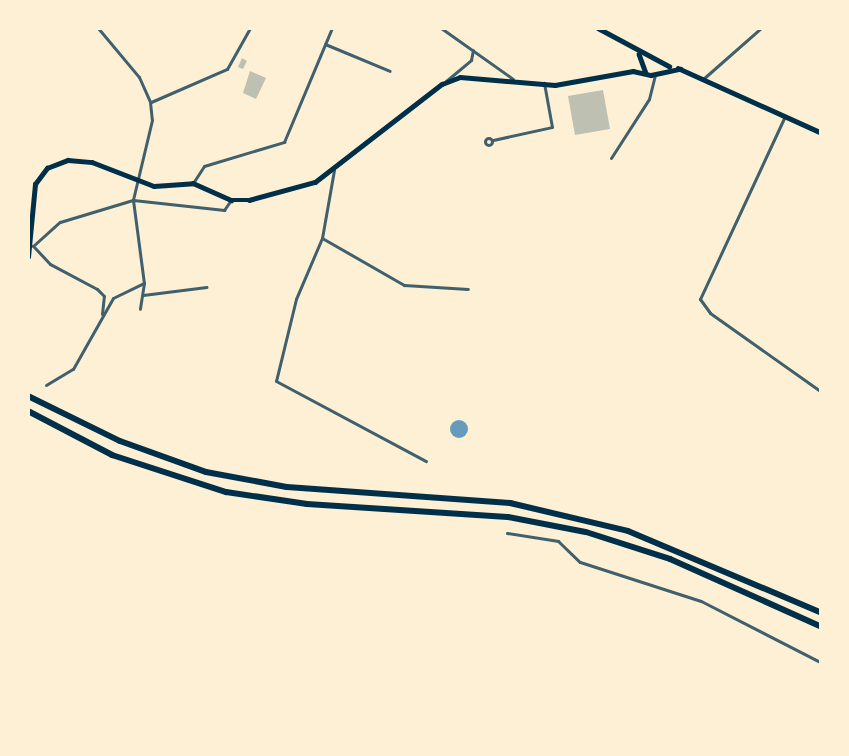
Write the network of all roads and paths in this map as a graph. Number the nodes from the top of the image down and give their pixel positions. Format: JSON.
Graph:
{"nodes":[{"id":1,"x":98,"y":28,"type":"edge"},
{"id":2,"x":250,"y":28,"type":"edge"},
{"id":3,"x":332,"y":28,"type":"edge"},
{"id":4,"x":441,"y":28,"type":"edge"},
{"id":5,"x":761,"y":28,"type":"edge"},
{"id":6,"x":601,"y":29,"type":"edge"},
{"id":7,"x":325,"y":44,"type":"junction"},
{"id":8,"x":469,"y":47,"type":"junction"},
{"id":9,"x":637,"y":52,"type":"junction"},
{"id":10,"x":655,"y":60,"type":"junction"},
{"id":11,"x":644,"y":64,"type":"junction"},
{"id":12,"x":465,"y":65,"type":"junction"},
{"id":13,"x":680,"y":69,"type":"junction"},
{"id":14,"x":390,"y":71,"type":"dead end"},
{"id":15,"x":633,"y":71,"type":"junction"},
{"id":16,"x":646,"y":73,"type":"junction"},
{"id":17,"x":656,"y":73,"type":"junction"},
{"id":18,"x":465,"y":76,"type":"junction"},
{"id":19,"x":513,"y":79,"type":"junction"},
{"id":20,"x":703,"y":79,"type":"junction"},
{"id":21,"x":544,"y":83,"type":"junction"},
{"id":22,"x":442,"y":84,"type":"junction"},
{"id":23,"x":653,"y":86,"type":"junction"},
{"id":24,"x":150,"y":102,"type":"junction"},
{"id":25,"x":785,"y":117,"type":"junction"},
{"id":26,"x":820,"y":132,"type":"edge"},
{"id":27,"x":493,"y":140,"type":"dead end"},
{"id":28,"x":611,"y":158,"type":"dead end"},
{"id":29,"x":334,"y":170,"type":"junction"},
{"id":30,"x":138,"y":180,"type":"junction"},
{"id":31,"x":193,"y":183,"type":"junction"},
{"id":32,"x":133,"y":200,"type":"junction"},
{"id":33,"x":231,"y":200,"type":"junction"},
{"id":34,"x":322,"y":238,"type":"junction"},
{"id":35,"x":33,"y":246,"type":"junction"},
{"id":36,"x":28,"y":257,"type":"edge"},
{"id":37,"x":144,"y":283,"type":"junction"},
{"id":38,"x":206,"y":287,"type":"dead end"},
{"id":39,"x":468,"y":289,"type":"dead end"},
{"id":40,"x":143,"y":294,"type":"junction"},
{"id":41,"x":140,"y":309,"type":"dead end"},
{"id":42,"x":102,"y":314,"type":"junction"},
{"id":43,"x":45,"y":385,"type":"dead end"},
{"id":44,"x":820,"y":391,"type":"edge"},
{"id":45,"x":28,"y":396,"type":"edge"},
{"id":46,"x":28,"y":411,"type":"edge"},
{"id":47,"x":426,"y":461,"type":"dead end"},
{"id":48,"x":507,"y":532,"type":"dead end"},
{"id":49,"x":820,"y":612,"type":"edge"},
{"id":50,"x":820,"y":626,"type":"edge"},
{"id":51,"x":820,"y":662,"type":"edge"}],
"edges":[{"from":1,"to":24,"type":"street"},
{"from":2,"to":24,"type":"street"},
{"from":3,"to":7,"type":"street"},
{"from":4,"to":8,"type":"street"},
{"from":5,"to":20,"type":"street"},
{"from":6,"to":9,"type":"main road"},
{"from":7,"to":14,"type":"street"},
{"from":7,"to":31,"type":"street"},
{"from":8,"to":12,"type":"street"},
{"from":8,"to":19,"type":"street"},
{"from":9,"to":10,"type":"main road"},
{"from":9,"to":11,"type":"main road"},
{"from":10,"to":11,"type":"main road"},
{"from":10,"to":13,"type":"main road"},
{"from":10,"to":17,"type":"main road"},
{"from":11,"to":15,"type":"main road"},
{"from":11,"to":16,"type":"main road"},
{"from":12,"to":18,"type":"street"},
{"from":12,"to":22,"type":"street"},
{"from":13,"to":17,"type":"main road"},
{"from":13,"to":20,"type":"main road"},
{"from":15,"to":16,"type":"main road"},
{"from":15,"to":21,"type":"main road"},
{"from":16,"to":17,"type":"main road"},
{"from":16,"to":23,"type":"street"},
{"from":17,"to":23,"type":"street"},
{"from":18,"to":19,"type":"main road"},
{"from":18,"to":22,"type":"main road"},
{"from":19,"to":21,"type":"main road"},
{"from":20,"to":25,"type":"main road"},
{"from":21,"to":27,"type":"street"},
{"from":22,"to":29,"type":"main road"},
{"from":23,"to":28,"type":"street"},
{"from":24,"to":30,"type":"street"},
{"from":25,"to":26,"type":"main road"},
{"from":25,"to":44,"type":"street"},
{"from":29,"to":33,"type":"main road"},
{"from":29,"to":34,"type":"street"},
{"from":30,"to":31,"type":"main road"},
{"from":30,"to":32,"type":"street"},
{"from":30,"to":35,"type":"main road"},
{"from":31,"to":33,"type":"main road"},
{"from":32,"to":33,"type":"street"},
{"from":32,"to":35,"type":"street"},
{"from":32,"to":37,"type":"street"},
{"from":34,"to":39,"type":"street"},
{"from":34,"to":47,"type":"street"},
{"from":35,"to":36,"type":"main road"},
{"from":35,"to":42,"type":"street"},
{"from":37,"to":40,"type":"street"},
{"from":37,"to":42,"type":"street"},
{"from":38,"to":40,"type":"street"},
{"from":40,"to":41,"type":"street"},
{"from":42,"to":43,"type":"street"},
{"from":45,"to":49,"type":"highway"},
{"from":46,"to":50,"type":"highway"},
{"from":48,"to":51,"type":"street"}]}
